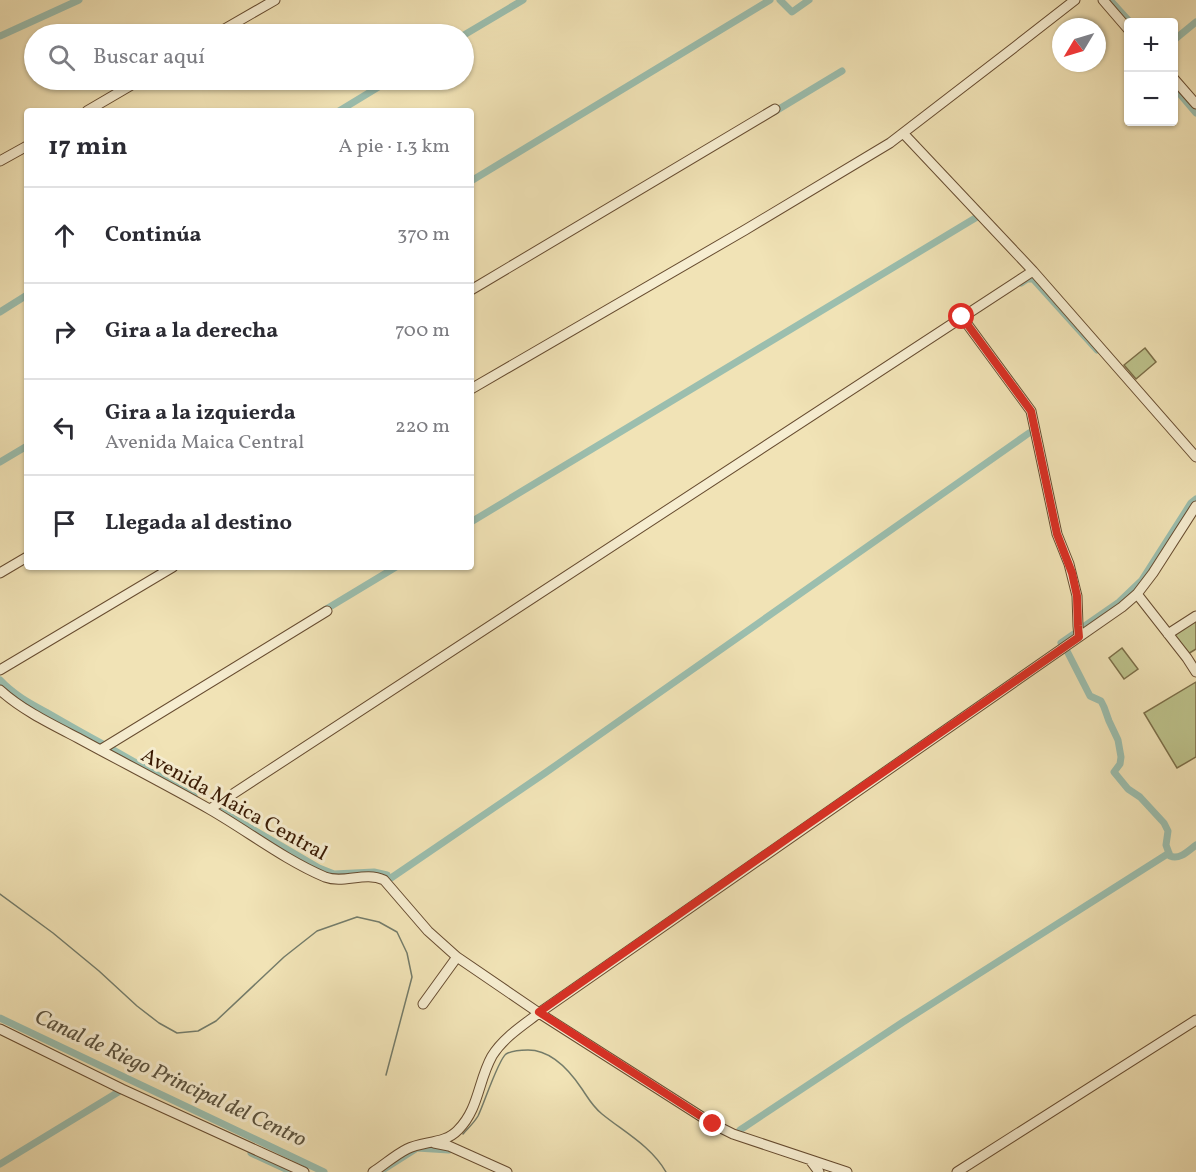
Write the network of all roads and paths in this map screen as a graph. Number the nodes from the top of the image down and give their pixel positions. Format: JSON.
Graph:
{"nodes":[{"id":1,"x":275,"y":0,"type":"edge"},
{"id":2,"x":1075,"y":0,"type":"edge"},
{"id":3,"x":1103,"y":0,"type":"edge"},
{"id":4,"x":233,"y":24,"type":"edge"},
{"id":5,"x":1124,"y":24,"type":"edge"},
{"id":6,"x":1178,"y":85,"type":"edge"},
{"id":7,"x":123,"y":90,"type":"edge"},
{"id":8,"x":1196,"y":104,"type":"edge"},
{"id":9,"x":92,"y":108,"type":"edge"},
{"id":10,"x":774,"y":109,"type":"dead end"},
{"id":11,"x":903,"y":134,"type":"junction"},
{"id":12,"x":24,"y":148,"type":"edge"},
{"id":13,"x":0,"y":161,"type":"edge"},
{"id":14,"x":1033,"y":271,"type":"junction"},
{"id":15,"x":474,"y":288,"type":"edge"},
{"id":16,"x":962,"y":317,"type":"junction"},
{"id":17,"x":474,"y":388,"type":"edge"},
{"id":18,"x":1196,"y":457,"type":"edge"},
{"id":19,"x":1196,"y":506,"type":"edge"},
{"id":20,"x":24,"y":559,"type":"edge"},
{"id":21,"x":168,"y":570,"type":"edge"},
{"id":22,"x":0,"y":573,"type":"edge"},
{"id":23,"x":1137,"y":594,"type":"junction"},
{"id":24,"x":327,"y":611,"type":"dead end"},
{"id":25,"x":1196,"y":616,"type":"edge"},
{"id":26,"x":1168,"y":634,"type":"junction"},
{"id":27,"x":1079,"y":637,"type":"junction"},
{"id":28,"x":1192,"y":656,"type":"edge"},
{"id":29,"x":0,"y":670,"type":"edge"},
{"id":30,"x":1196,"y":672,"type":"edge"},
{"id":31,"x":0,"y":690,"type":"edge"},
{"id":32,"x":100,"y":750,"type":"junction"},
{"id":33,"x":210,"y":809,"type":"junction"},
{"id":34,"x":457,"y":957,"type":"junction"},
{"id":35,"x":423,"y":1004,"type":"dead end"},
{"id":36,"x":539,"y":1012,"type":"junction"},
{"id":37,"x":1196,"y":1020,"type":"edge"},
{"id":38,"x":0,"y":1029,"type":"edge"},
{"id":39,"x":432,"y":1142,"type":"junction"},
{"id":40,"x":810,"y":1160,"type":"junction"},
{"id":41,"x":304,"y":1172,"type":"edge"},
{"id":42,"x":373,"y":1172,"type":"edge"},
{"id":43,"x":507,"y":1172,"type":"edge"},
{"id":44,"x":819,"y":1172,"type":"edge"},
{"id":45,"x":847,"y":1172,"type":"edge"},
{"id":46,"x":957,"y":1172,"type":"edge"}],
"edges":[{"from":1,"to":4,"type":"street"},
{"from":2,"to":11,"type":"street"},
{"from":3,"to":5,"type":"street"},
{"from":6,"to":8,"type":"street"},
{"from":7,"to":9,"type":"street"},
{"from":10,"to":15,"type":"street"},
{"from":11,"to":14,"type":"street"},
{"from":11,"to":17,"type":"street"},
{"from":12,"to":13,"type":"street"},
{"from":14,"to":16,"type":"street"},
{"from":14,"to":18,"type":"street"},
{"from":16,"to":27,"type":"street"},
{"from":16,"to":33,"type":"street"},
{"from":19,"to":23,"type":"street"},
{"from":20,"to":22,"type":"street"},
{"from":21,"to":29,"type":"street"},
{"from":23,"to":26,"type":"street"},
{"from":23,"to":27,"type":"street"},
{"from":24,"to":32,"type":"street"},
{"from":25,"to":26,"type":"street"},
{"from":26,"to":28,"type":"street"},
{"from":27,"to":36,"type":"street"},
{"from":28,"to":30,"type":"street"},
{"from":31,"to":32,"type":"street","name":"Avenida Maica Central"},
{"from":32,"to":33,"type":"street","name":"Avenida Maica Central"},
{"from":33,"to":34,"type":"street","name":"Avenida Maica Central"},
{"from":34,"to":35,"type":"street"},
{"from":34,"to":36,"type":"street","name":"Avenida Maica Central"},
{"from":36,"to":39,"type":"street"},
{"from":36,"to":40,"type":"street","name":"Avenida Maica Central"},
{"from":37,"to":46,"type":"street"},
{"from":38,"to":41,"type":"street"},
{"from":39,"to":42,"type":"street"},
{"from":39,"to":43,"type":"street"},
{"from":40,"to":44,"type":"street"},
{"from":40,"to":45,"type":"street","name":"Avenida Maica Central"}]}
